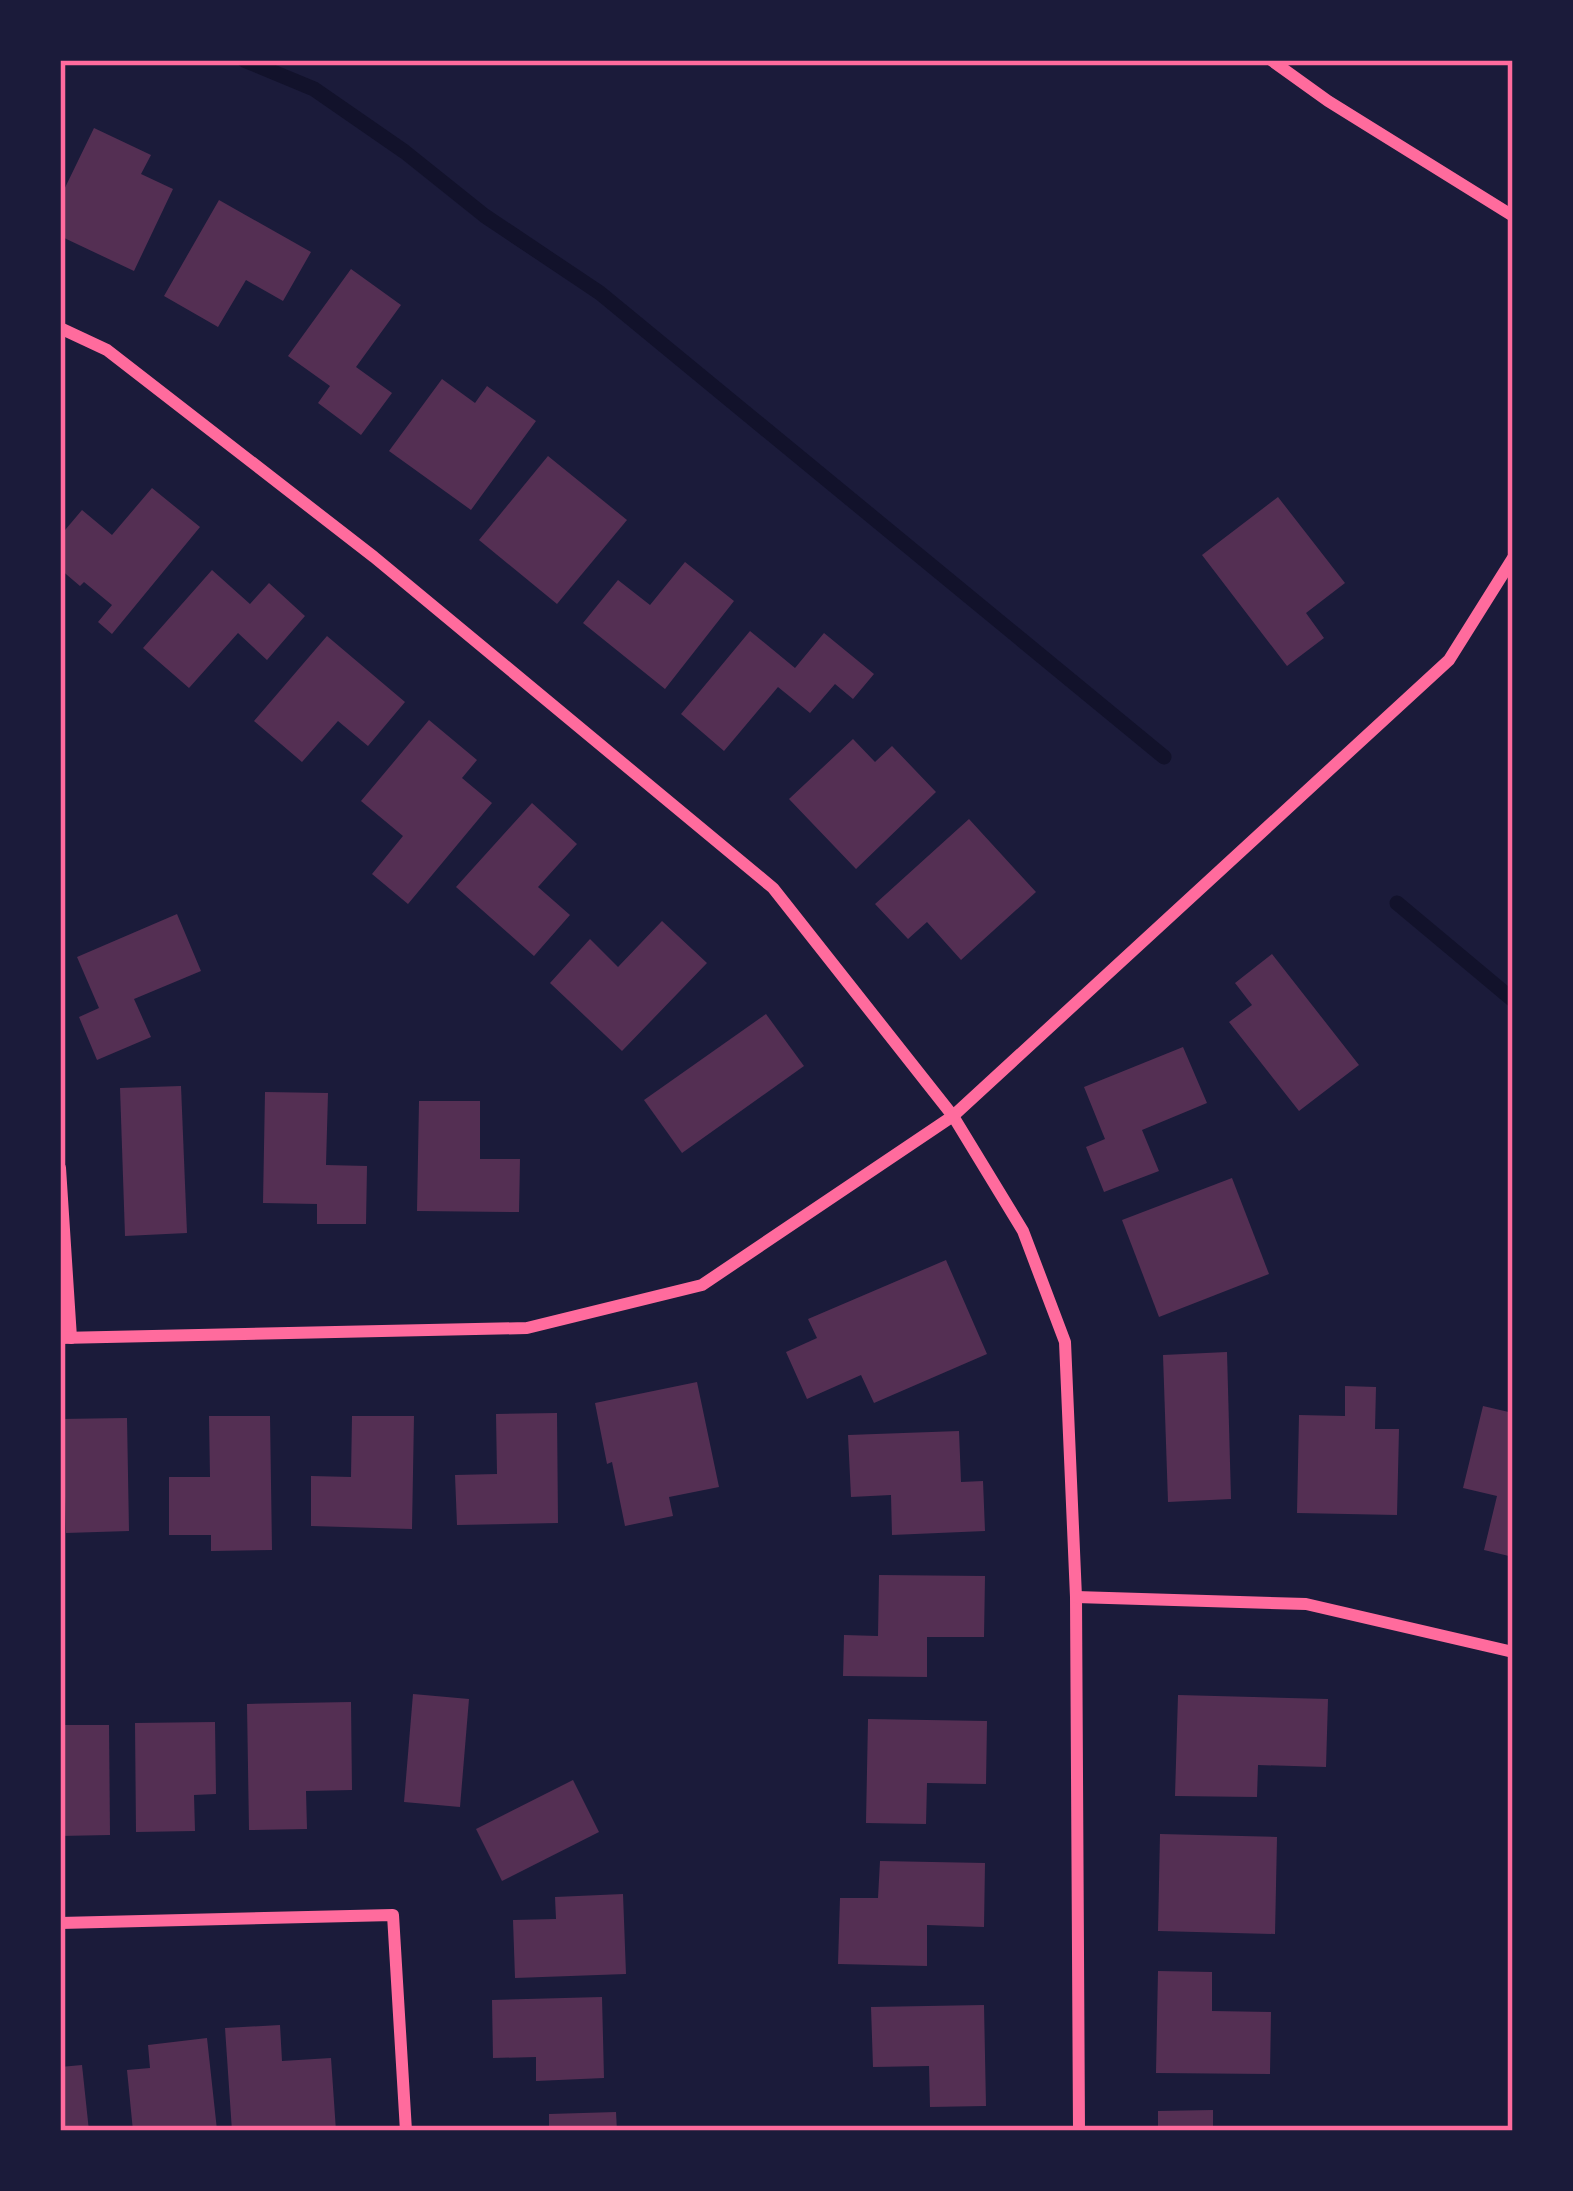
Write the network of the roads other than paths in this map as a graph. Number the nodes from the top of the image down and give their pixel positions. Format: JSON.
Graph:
{"nodes":[{"id":1,"x":1271,"y":60,"type":"edge"},
{"id":2,"x":1513,"y":215,"type":"edge"},
{"id":3,"x":60,"y":328,"type":"edge"},
{"id":4,"x":1513,"y":558,"type":"edge"},
{"id":5,"x":953,"y":1116,"type":"junction"},
{"id":6,"x":60,"y":1168,"type":"edge"},
{"id":7,"x":66,"y":1338,"type":"edge"},
{"id":8,"x":1076,"y":1597,"type":"junction"},
{"id":9,"x":1513,"y":1652,"type":"edge"},
{"id":10,"x":60,"y":1923,"type":"edge"},
{"id":11,"x":406,"y":2131,"type":"edge"},
{"id":12,"x":1078,"y":2131,"type":"edge"}],
"edges":[{"from":1,"to":2,"type":"street"},
{"from":3,"to":5,"type":"street"},
{"from":4,"to":5,"type":"street"},
{"from":5,"to":7,"type":"street"},
{"from":5,"to":8,"type":"street"},
{"from":6,"to":7,"type":"street"},
{"from":8,"to":9,"type":"street"},
{"from":8,"to":12,"type":"street"},
{"from":10,"to":11,"type":"street"}]}
